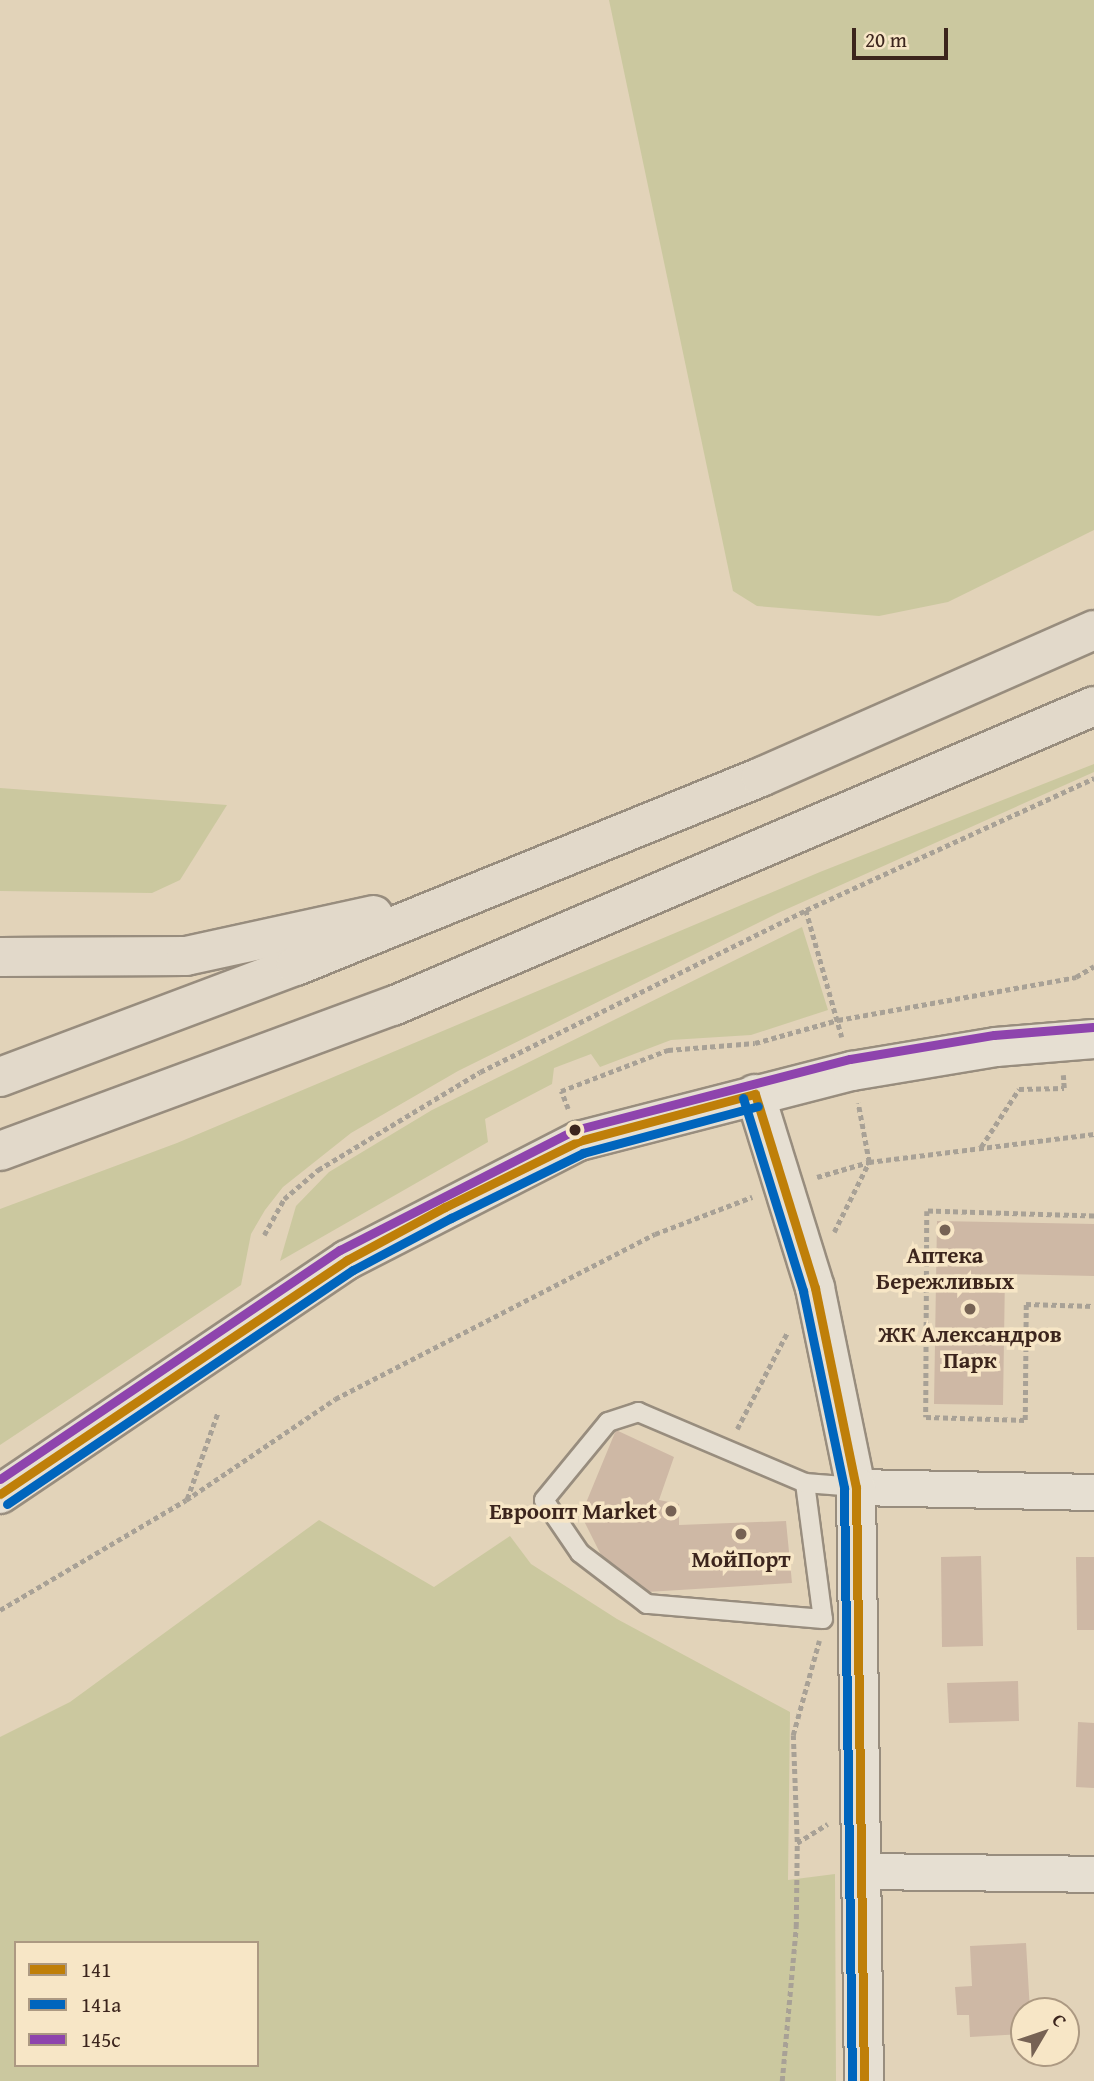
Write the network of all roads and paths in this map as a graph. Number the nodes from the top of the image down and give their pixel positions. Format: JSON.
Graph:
{"nodes":[{"id":1,"x":1094,"y":630,"type":"edge"},
{"id":2,"x":1094,"y":706,"type":"edge"},
{"id":3,"x":1094,"y":778,"type":"edge"},
{"id":4,"x":478,"y":892,"type":"junction"},
{"id":5,"x":806,"y":910,"type":"junction"},
{"id":6,"x":0,"y":957,"type":"edge"},
{"id":7,"x":1094,"y":966,"type":"edge"},
{"id":8,"x":838,"y":1020,"type":"junction"},
{"id":9,"x":1091,"y":1037,"type":"edge"},
{"id":10,"x":852,"y":1072,"type":"junction"},
{"id":11,"x":0,"y":1077,"type":"edge"},
{"id":12,"x":1064,"y":1088,"type":"dead end"},
{"id":13,"x":561,"y":1090,"type":"dead end"},
{"id":14,"x":755,"y":1094,"type":"junction"},
{"id":15,"x":1094,"y":1134,"type":"edge"},
{"id":16,"x":981,"y":1147,"type":"junction"},
{"id":17,"x":0,"y":1151,"type":"edge"},
{"id":18,"x":869,"y":1162,"type":"junction"},
{"id":19,"x":787,"y":1186,"type":"junction"},
{"id":20,"x":1094,"y":1216,"type":"edge"},
{"id":21,"x":264,"y":1236,"type":"dead end"},
{"id":22,"x":815,"y":1289,"type":"junction"},
{"id":23,"x":1094,"y":1306,"type":"edge"},
{"id":24,"x":218,"y":1412,"type":"dead end"},
{"id":25,"x":727,"y":1449,"type":"junction"},
{"id":26,"x":805,"y":1483,"type":"junction"},
{"id":27,"x":856,"y":1487,"type":"junction"},
{"id":28,"x":1094,"y":1492,"type":"edge"},
{"id":29,"x":0,"y":1494,"type":"edge"},
{"id":30,"x":186,"y":1500,"type":"junction"},
{"id":31,"x":0,"y":1610,"type":"edge"},
{"id":32,"x":823,"y":1619,"type":"junction"},
{"id":33,"x":863,"y":1817,"type":"junction"},
{"id":34,"x":797,"y":1843,"type":"junction"},
{"id":35,"x":862,"y":1871,"type":"junction"},
{"id":36,"x":1094,"y":1874,"type":"edge"},
{"id":37,"x":782,"y":2081,"type":"edge"},
{"id":38,"x":864,"y":2081,"type":"edge"}],
"edges":[{"from":1,"to":4,"type":"highway"},
{"from":2,"to":17,"type":"highway"},
{"from":3,"to":5,"type":"path"},
{"from":4,"to":6,"type":"highway"},
{"from":4,"to":11,"type":"highway"},
{"from":5,"to":8,"type":"path"},
{"from":5,"to":21,"type":"path"},
{"from":7,"to":8,"type":"path"},
{"from":8,"to":13,"type":"path"},
{"from":9,"to":10,"type":"main road"},
{"from":10,"to":14,"type":"main road"},
{"from":10,"to":18,"type":"path"},
{"from":12,"to":16,"type":"path"},
{"from":14,"to":19,"type":"main road"},
{"from":14,"to":29,"type":"main road"},
{"from":15,"to":16,"type":"path"},
{"from":16,"to":18,"type":"path"},
{"from":18,"to":19,"type":"path"},
{"from":18,"to":22,"type":"path"},
{"from":19,"to":22,"type":"main road"},
{"from":19,"to":30,"type":"path"},
{"from":20,"to":23,"type":"path"},
{"from":22,"to":25,"type":"path"},
{"from":22,"to":27,"type":"main road"},
{"from":24,"to":30,"type":"path"},
{"from":25,"to":26,"type":"lane"},
{"from":25,"to":32,"type":"lane"},
{"from":26,"to":27,"type":"lane"},
{"from":26,"to":32,"type":"lane"},
{"from":27,"to":28,"type":"street"},
{"from":27,"to":33,"type":"main road"},
{"from":30,"to":31,"type":"path"},
{"from":32,"to":34,"type":"path"},
{"from":33,"to":34,"type":"path"},
{"from":33,"to":35,"type":"main road"},
{"from":34,"to":37,"type":"path"},
{"from":35,"to":36,"type":"street"},
{"from":35,"to":38,"type":"main road"}]}
